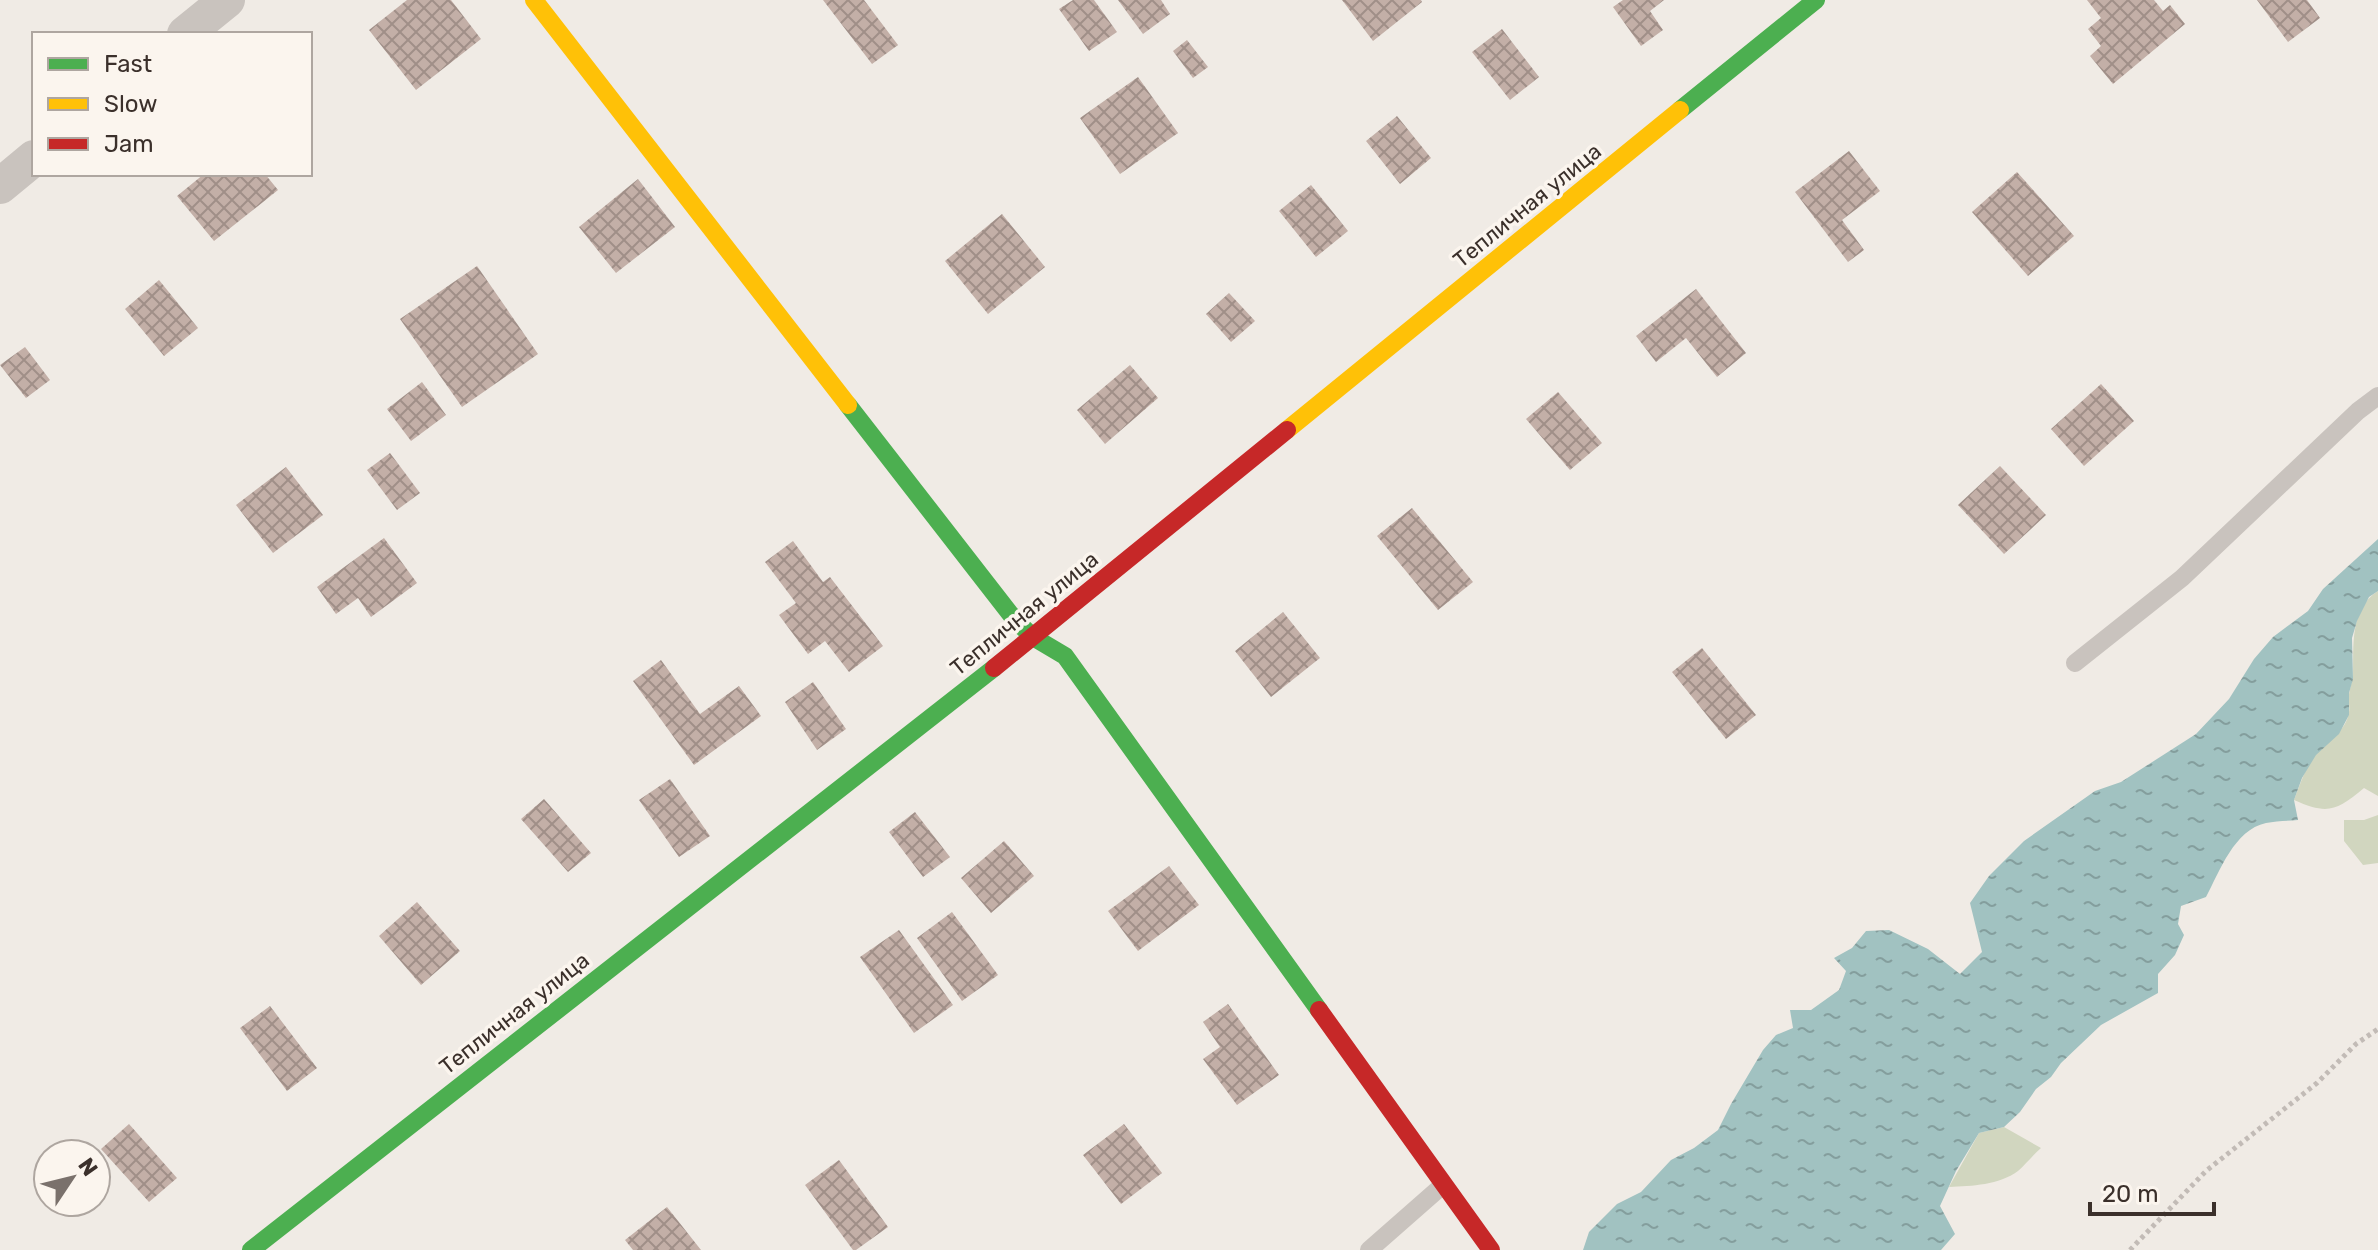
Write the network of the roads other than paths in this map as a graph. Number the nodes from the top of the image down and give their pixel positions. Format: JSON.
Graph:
{"nodes":[{"id":1,"x":227,"y":0,"type":"edge"},
{"id":2,"x":534,"y":0,"type":"edge"},
{"id":3,"x":1816,"y":0,"type":"edge"},
{"id":4,"x":187,"y":32,"type":"edge"},
{"id":5,"x":32,"y":160,"type":"edge"},
{"id":6,"x":0,"y":186,"type":"edge"},
{"id":7,"x":2378,"y":396,"type":"edge"},
{"id":8,"x":1033,"y":637,"type":"junction"},
{"id":9,"x":2075,"y":663,"type":"dead end"},
{"id":10,"x":1443,"y":1185,"type":"junction"},
{"id":11,"x":251,"y":1250,"type":"edge"},
{"id":12,"x":1369,"y":1250,"type":"edge"},
{"id":13,"x":1491,"y":1250,"type":"edge"}],
"edges":[{"from":1,"to":4,"type":"street"},
{"from":2,"to":8,"type":"street"},
{"from":3,"to":8,"type":"street","name":"Тепличная улица"},
{"from":5,"to":6,"type":"street"},
{"from":7,"to":9,"type":"lane"},
{"from":8,"to":10,"type":"street"},
{"from":8,"to":11,"type":"street","name":"Тепличная улица"},
{"from":10,"to":12,"type":"lane"},
{"from":10,"to":13,"type":"street"}]}
